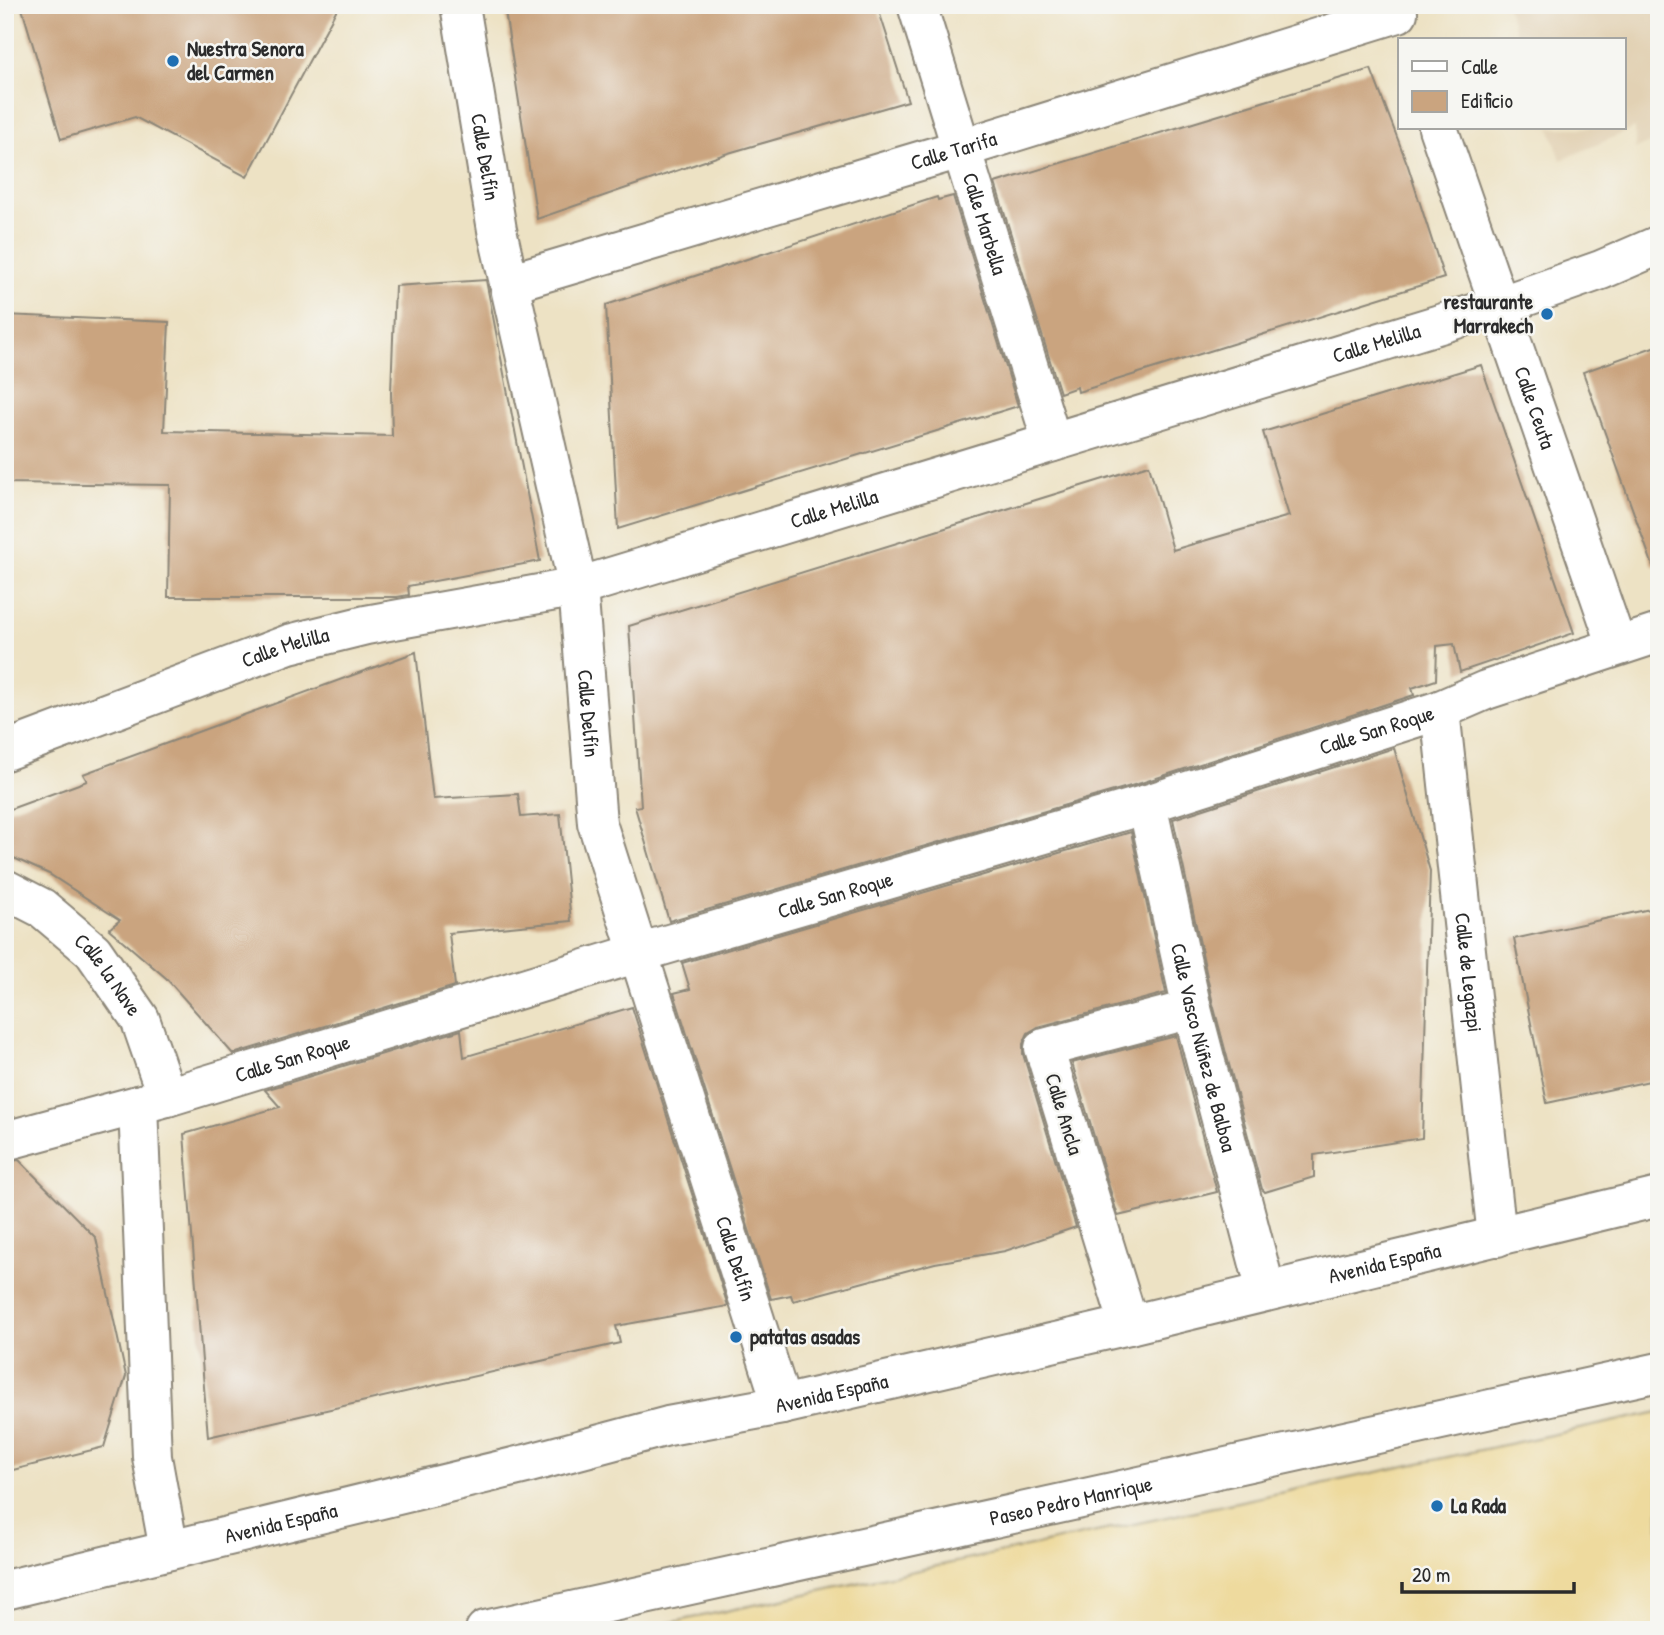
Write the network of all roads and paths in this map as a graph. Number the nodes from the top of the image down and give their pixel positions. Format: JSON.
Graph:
{"nodes":[{"id":1,"x":460,"y":5,"type":"edge"},
{"id":2,"x":917,"y":5,"type":"edge"},
{"id":3,"x":1400,"y":19,"type":"edge"},
{"id":4,"x":1439,"y":130,"type":"edge"},
{"id":5,"x":960,"y":149,"type":"junction"},
{"id":6,"x":1659,"y":245,"type":"edge"},
{"id":7,"x":509,"y":283,"type":"junction"},
{"id":8,"x":1499,"y":306,"type":"junction"},
{"id":9,"x":1052,"y":442,"type":"junction"},
{"id":10,"x":578,"y":587,"type":"junction"},
{"id":11,"x":1659,"y":633,"type":"edge"},
{"id":12,"x":1618,"y":646,"type":"junction"},
{"id":13,"x":1440,"y":710,"type":"junction"},
{"id":14,"x":5,"y":751,"type":"edge"},
{"id":15,"x":1147,"y":804,"type":"junction"},
{"id":16,"x":5,"y":889,"type":"edge"},
{"id":17,"x":638,"y":953,"type":"junction"},
{"id":18,"x":1192,"y":1009,"type":"junction"},
{"id":19,"x":153,"y":1101,"type":"junction"},
{"id":20,"x":5,"y":1141,"type":"edge"},
{"id":21,"x":1659,"y":1198,"type":"edge"},
{"id":22,"x":1497,"y":1237,"type":"junction"},
{"id":23,"x":1266,"y":1291,"type":"junction"},
{"id":24,"x":1129,"y":1325,"type":"junction"},
{"id":25,"x":1659,"y":1372,"type":"edge"},
{"id":26,"x":782,"y":1405,"type":"junction"},
{"id":27,"x":169,"y":1550,"type":"junction"},
{"id":28,"x":5,"y":1590,"type":"edge"},
{"id":29,"x":485,"y":1630,"type":"edge"}],
"edges":[{"from":1,"to":7,"type":"street","name":"Calle Delfín"},
{"from":2,"to":5,"type":"street","name":"Calle Marbella"},
{"from":3,"to":5,"type":"street","name":"Calle Tarifa"},
{"from":4,"to":8,"type":"street","name":"Calle Ceuta"},
{"from":5,"to":7,"type":"street","name":"Calle Tarifa"},
{"from":5,"to":9,"type":"street","name":"Calle Marbella"},
{"from":6,"to":8,"type":"street","name":"Calle Melilla"},
{"from":7,"to":10,"type":"street","name":"Calle Delfín"},
{"from":8,"to":9,"type":"street","name":"Calle Melilla"},
{"from":8,"to":12,"type":"street","name":"Calle Ceuta"},
{"from":9,"to":10,"type":"street","name":"Calle Melilla"},
{"from":10,"to":14,"type":"street","name":"Calle Melilla"},
{"from":10,"to":17,"type":"street","name":"Calle Delfín"},
{"from":11,"to":12,"type":"street","name":"Calle San Roque"},
{"from":12,"to":13,"type":"street","name":"Calle San Roque"},
{"from":13,"to":15,"type":"street","name":"Calle San Roque"},
{"from":13,"to":22,"type":"street","name":"Calle de Legazpi"},
{"from":15,"to":17,"type":"street","name":"Calle San Roque"},
{"from":15,"to":18,"type":"street","name":"Calle Vasco Núñez de Balboa"},
{"from":16,"to":19,"type":"street","name":"Calle la Nave"},
{"from":17,"to":19,"type":"street","name":"Calle San Roque"},
{"from":17,"to":26,"type":"street","name":"Calle Delfín"},
{"from":18,"to":23,"type":"street","name":"Calle Vasco Núñez de Balboa"},
{"from":18,"to":24,"type":"street","name":"Calle Ancla"},
{"from":19,"to":20,"type":"street","name":"Calle San Roque"},
{"from":19,"to":27,"type":"street","name":"Calle la Nave"},
{"from":21,"to":22,"type":"street","name":"Avenida España"},
{"from":22,"to":23,"type":"street","name":"Avenida España"},
{"from":23,"to":24,"type":"street","name":"Avenida España"},
{"from":24,"to":26,"type":"street","name":"Avenida España"},
{"from":25,"to":29,"type":"street","name":"Paseo Pedro Manrique"},
{"from":26,"to":27,"type":"street","name":"Avenida España"},
{"from":27,"to":28,"type":"street","name":"Avenida España"}]}
